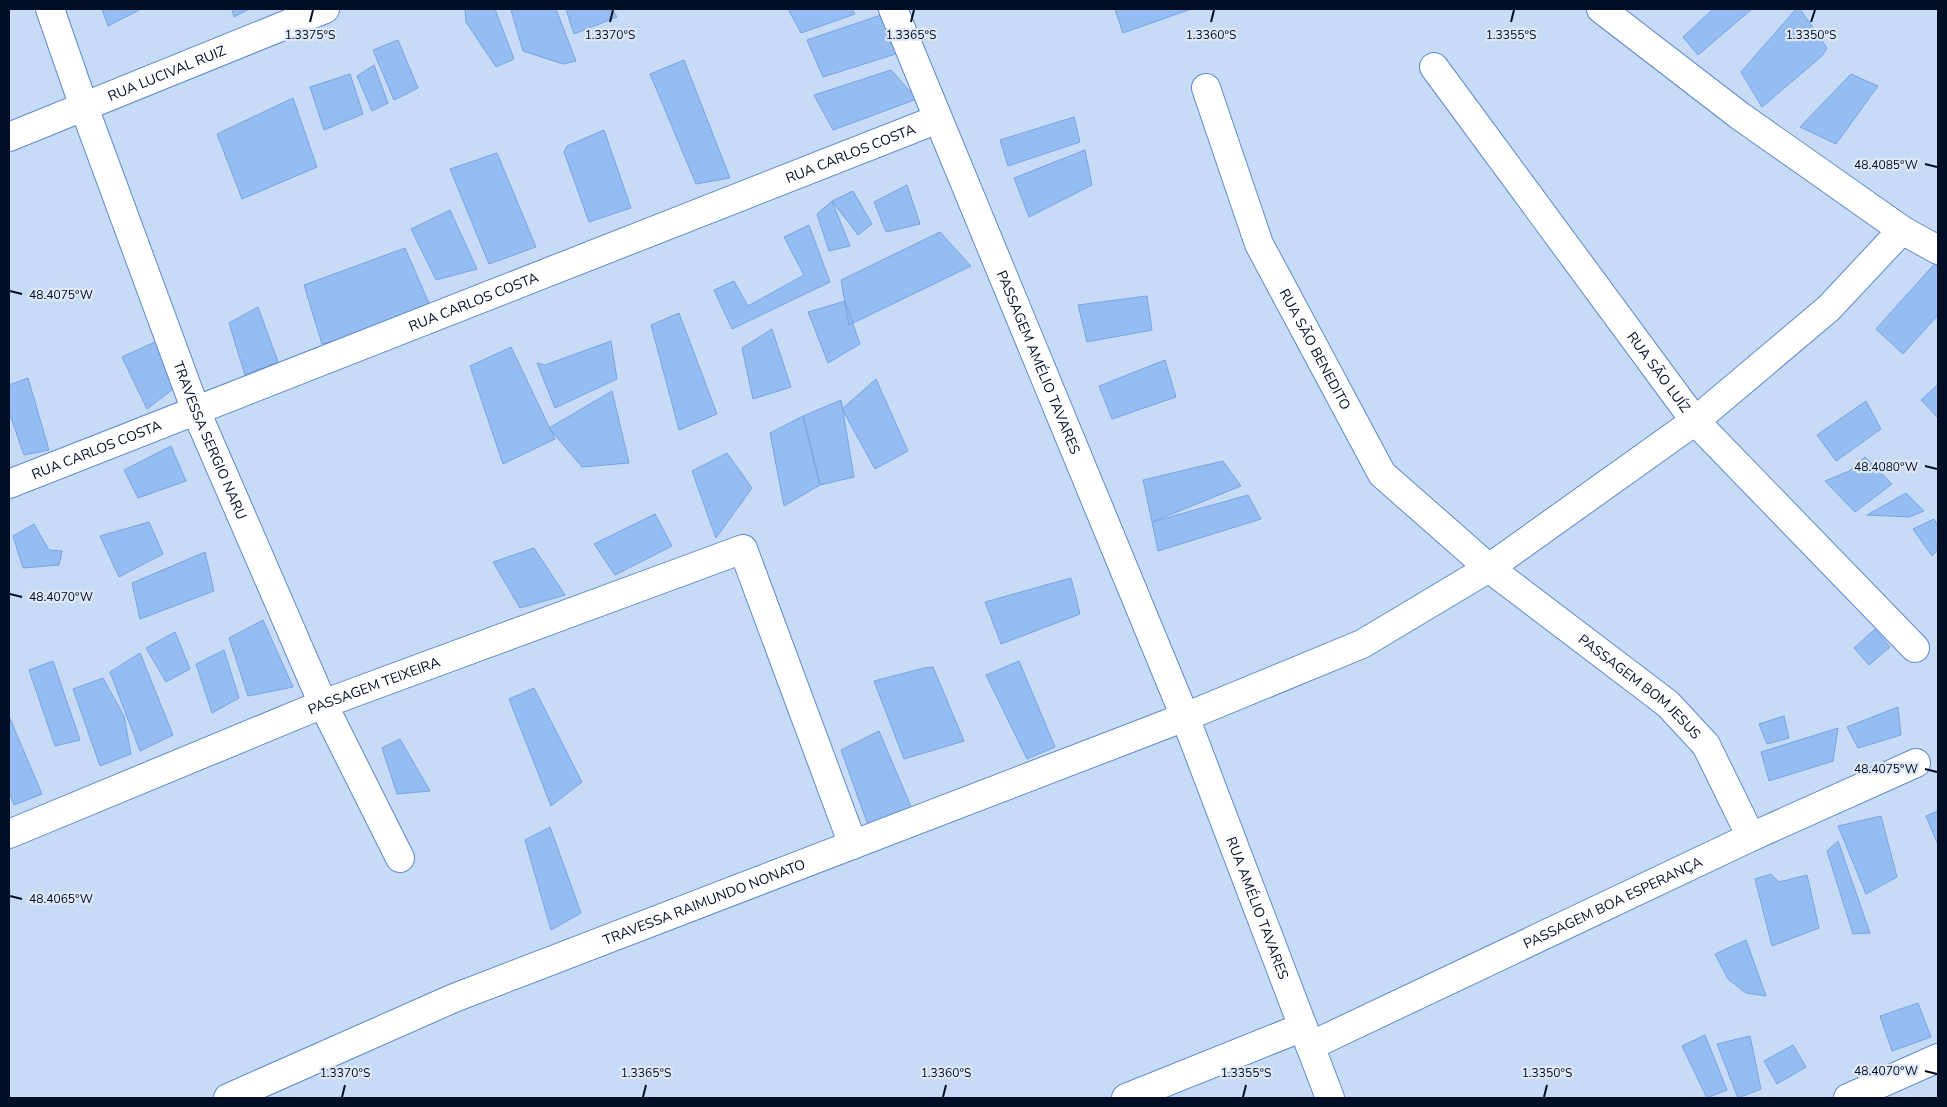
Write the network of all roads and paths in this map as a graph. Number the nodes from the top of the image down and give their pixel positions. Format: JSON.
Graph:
{"nodes":[{"id":1,"x":50,"y":9,"type":"edge"},
{"id":2,"x":325,"y":9,"type":"edge"},
{"id":3,"x":893,"y":9,"type":"edge"},
{"id":4,"x":1601,"y":9,"type":"edge"},
{"id":5,"x":1434,"y":67,"type":"dead end"},
{"id":6,"x":1206,"y":88,"type":"dead end"},
{"id":7,"x":84,"y":107,"type":"junction"},
{"id":8,"x":938,"y":119,"type":"junction"},
{"id":9,"x":9,"y":137,"type":"edge"},
{"id":10,"x":1902,"y":230,"type":"junction"},
{"id":11,"x":1937,"y":247,"type":"edge"},
{"id":12,"x":196,"y":411,"type":"junction"},
{"id":13,"x":1695,"y":421,"type":"junction"},
{"id":14,"x":9,"y":484,"type":"edge"},
{"id":15,"x":1489,"y":568,"type":"junction"},
{"id":16,"x":1915,"y":648,"type":"dead end"},
{"id":17,"x":323,"y":704,"type":"junction"},
{"id":18,"x":1185,"y":717,"type":"junction"},
{"id":19,"x":1916,"y":763,"type":"dead end"},
{"id":20,"x":9,"y":834,"type":"edge"},
{"id":21,"x":1751,"y":837,"type":"junction"},
{"id":22,"x":853,"y":845,"type":"junction"},
{"id":23,"x":400,"y":858,"type":"dead end"},
{"id":24,"x":1306,"y":1037,"type":"junction"},
{"id":25,"x":1938,"y":1058,"type":"edge"},
{"id":26,"x":228,"y":1098,"type":"edge"},
{"id":27,"x":1126,"y":1098,"type":"edge"},
{"id":28,"x":1330,"y":1098,"type":"edge"},
{"id":29,"x":1848,"y":1098,"type":"edge"}],
"edges":[{"from":1,"to":7,"type":"street","name":"TRAVESSA SERGIO NARU"},
{"from":2,"to":7,"type":"street","name":"RUA LUCIVAL RUIZ"},
{"from":3,"to":8,"type":"street","name":"PASSAGEM AMÉLIO TAVARES"},
{"from":4,"to":10,"type":"street"},
{"from":5,"to":13,"type":"street","name":"RUA SÃO LUÍZ"},
{"from":6,"to":15,"type":"street","name":"RUA SÃO BENEDITO"},
{"from":7,"to":9,"type":"street","name":"RUA LUCIVAL RUIZ"},
{"from":7,"to":12,"type":"street","name":"TRAVESSA SERGIO NARU"},
{"from":8,"to":12,"type":"street","name":"RUA CARLOS COSTA"},
{"from":8,"to":18,"type":"street","name":"PASSAGEM AMÉLIO TAVARES"},
{"from":10,"to":11,"type":"street"},
{"from":10,"to":13,"type":"street","name":"TRAVESSA RAIMUNDO NONATO"},
{"from":12,"to":14,"type":"street","name":"RUA CARLOS COSTA"},
{"from":12,"to":17,"type":"street","name":"TRAVESSA SERGIO NARU"},
{"from":13,"to":15,"type":"street","name":"TRAVESSA RAIMUNDO NONATO"},
{"from":13,"to":16,"type":"street","name":"RUA SÃO LUÍZ"},
{"from":15,"to":18,"type":"street","name":"TRAVESSA RAIMUNDO NONATO"},
{"from":15,"to":21,"type":"street","name":"PASSAGEM BOM JESUS"},
{"from":17,"to":20,"type":"street","name":"PASSAGEM TEIXEIRA"},
{"from":17,"to":22,"type":"street","name":"PASSAGEM TEIXEIRA"},
{"from":17,"to":23,"type":"street","name":"TRAVESSA SERGIO NARU"},
{"from":18,"to":22,"type":"street","name":"TRAVESSA RAIMUNDO NONATO"},
{"from":18,"to":24,"type":"street","name":"RUA AMÉLIO TAVARES"},
{"from":19,"to":21,"type":"street","name":"PASSAGEM BOA ESPERANÇA"},
{"from":21,"to":24,"type":"street","name":"PASSAGEM BOA ESPERANÇA"},
{"from":22,"to":26,"type":"street","name":"TRAVESSA RAIMUNDO NONATO"},
{"from":24,"to":27,"type":"street","name":"PASSAGEM BOA ESPERANÇA"},
{"from":24,"to":28,"type":"street","name":"RUA AMÉLIO TAVARES"},
{"from":25,"to":29,"type":"street"}]}
